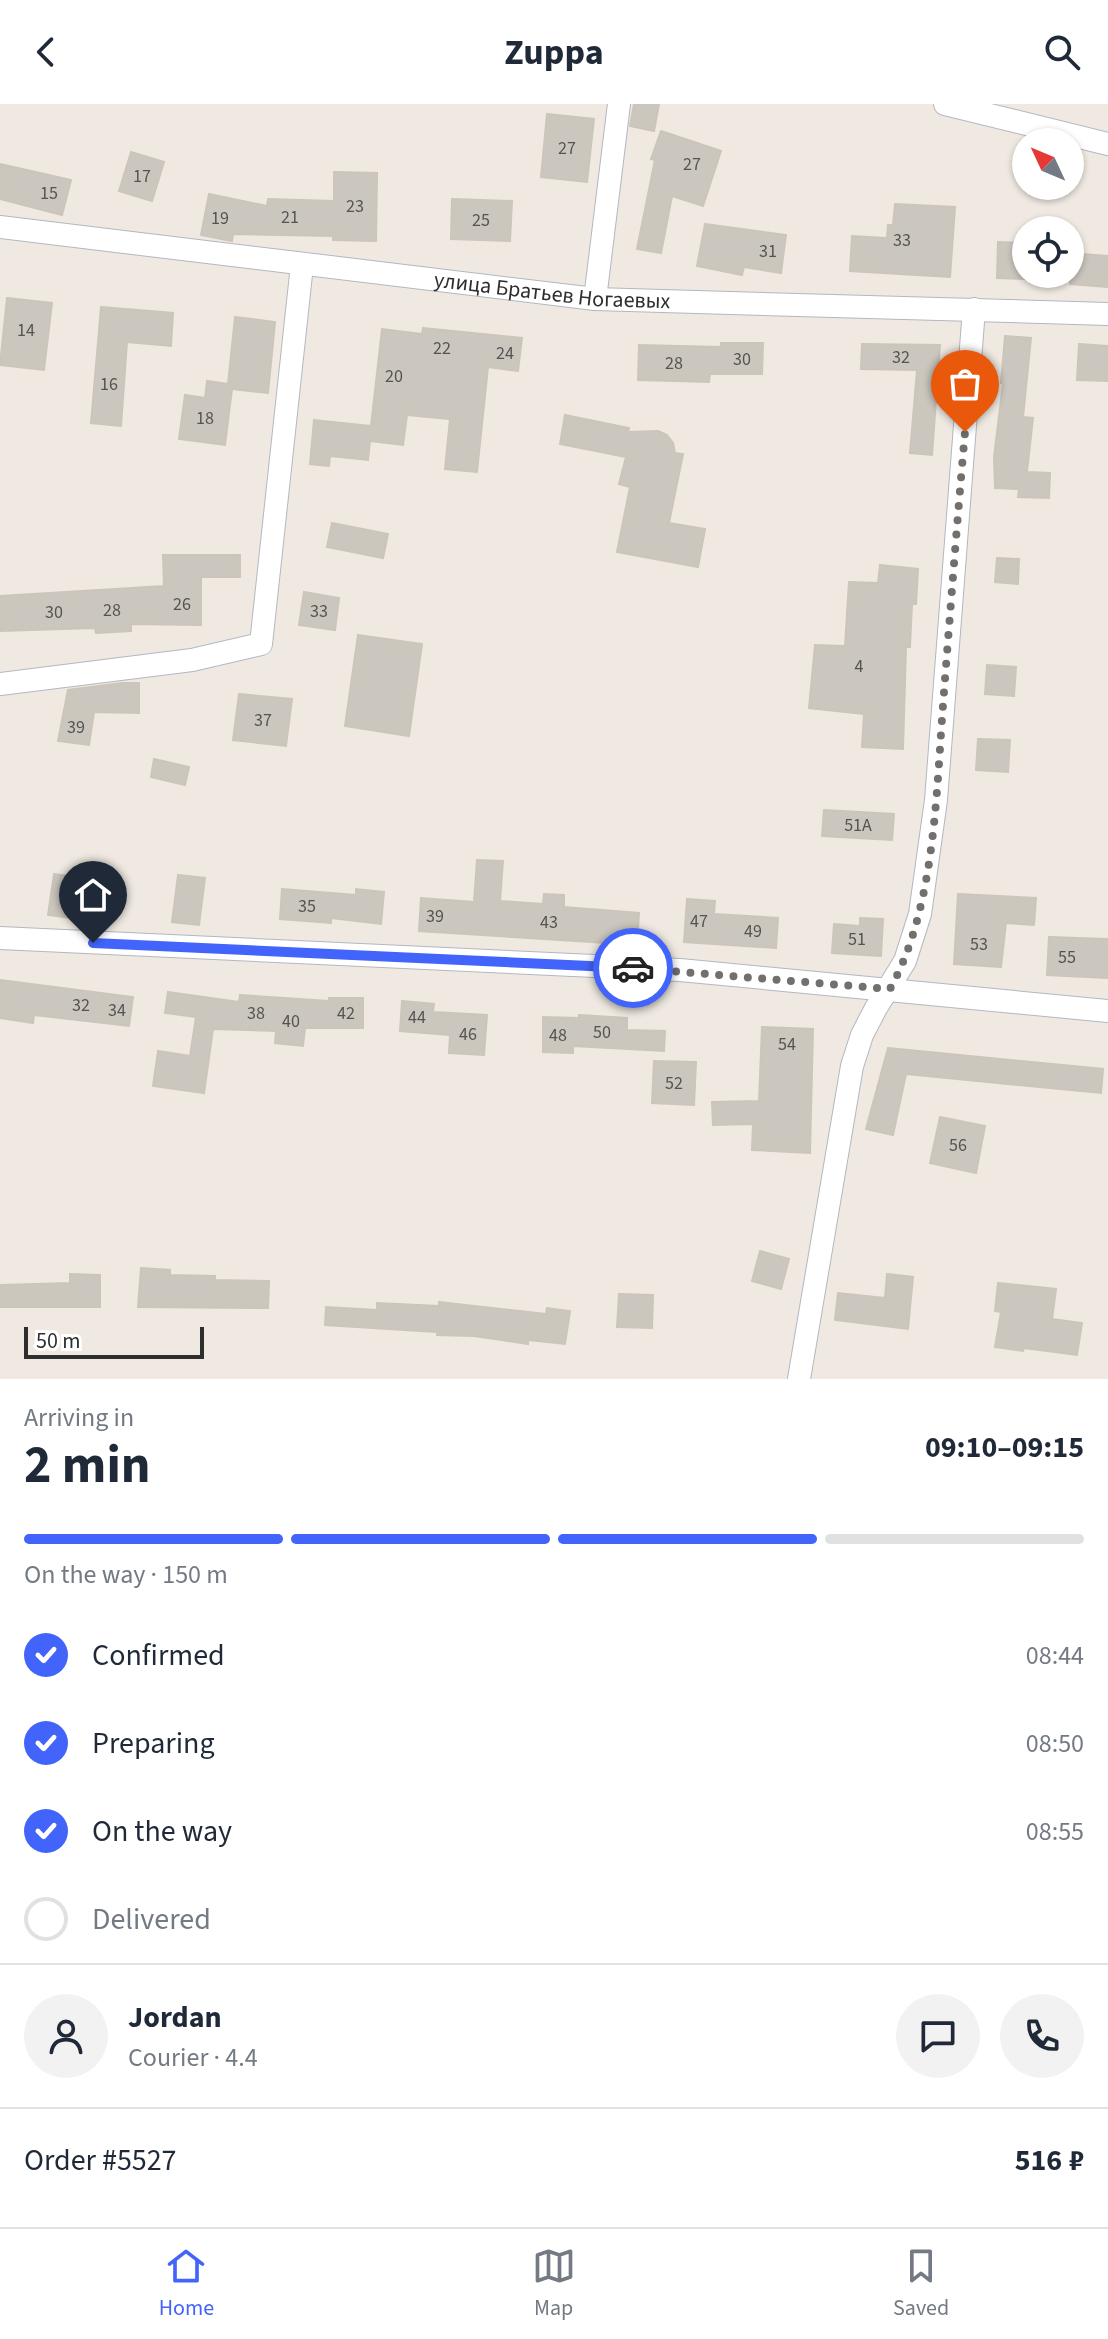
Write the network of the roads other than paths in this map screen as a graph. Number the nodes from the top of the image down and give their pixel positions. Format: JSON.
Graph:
{"nodes":[{"id":1,"x":619,"y":104,"type":"edge"},
{"id":2,"x":945,"y":104,"type":"edge"},
{"id":3,"x":1108,"y":144,"type":"edge"},
{"id":4,"x":0,"y":227,"type":"edge"},
{"id":5,"x":302,"y":265,"type":"junction"},
{"id":6,"x":595,"y":299,"type":"junction"},
{"id":7,"x":974,"y":309,"type":"junction"},
{"id":8,"x":1108,"y":314,"type":"edge"},
{"id":9,"x":0,"y":684,"type":"edge"},
{"id":10,"x":0,"y":938,"type":"edge"},
{"id":11,"x":890,"y":989,"type":"junction"},
{"id":12,"x":1108,"y":1011,"type":"edge"},
{"id":13,"x":799,"y":1379,"type":"edge"}],
"edges":[{"from":1,"to":6,"type":"street"},
{"from":2,"to":3,"type":"street"},
{"from":4,"to":5,"type":"street","name":"улица Братьев Ногаевых"},
{"from":5,"to":6,"type":"street","name":"улица Братьев Ногаевых"},
{"from":5,"to":9,"type":"street"},
{"from":6,"to":7,"type":"street","name":"улица Братьев Ногаевых"},
{"from":7,"to":8,"type":"street","name":"улица Братьев Ногаевых"},
{"from":7,"to":11,"type":"street"},
{"from":10,"to":11,"type":"street"},
{"from":11,"to":12,"type":"street"},
{"from":11,"to":13,"type":"street"}]}
